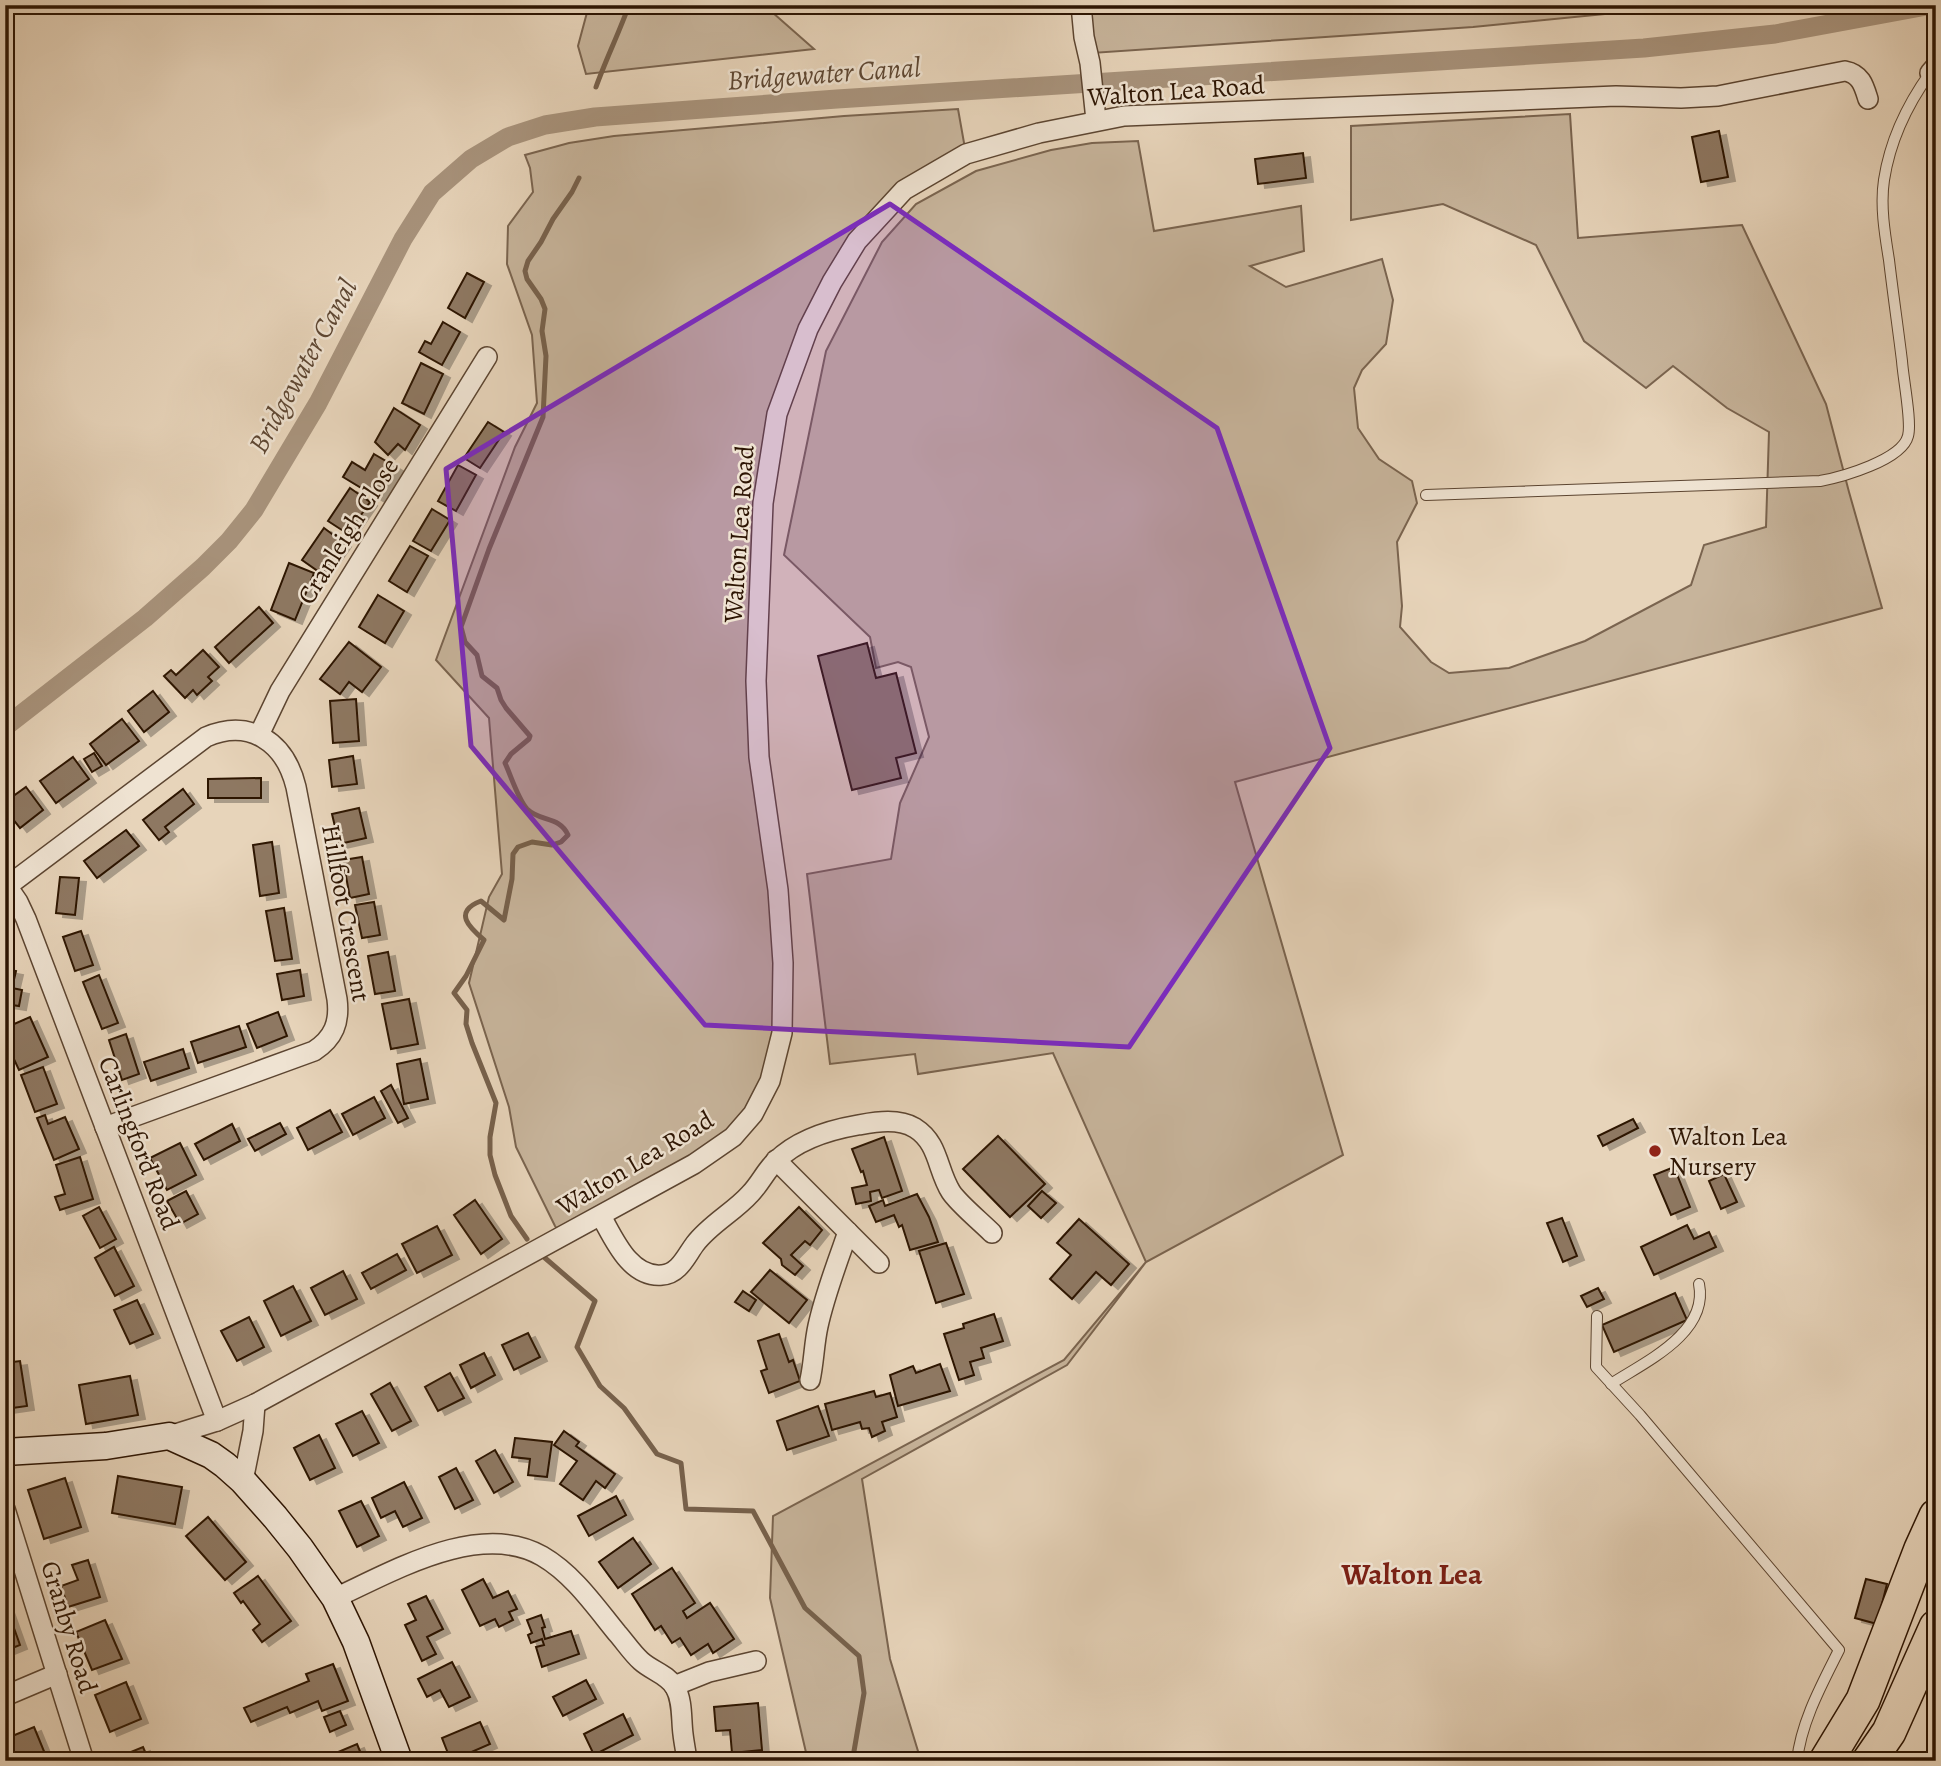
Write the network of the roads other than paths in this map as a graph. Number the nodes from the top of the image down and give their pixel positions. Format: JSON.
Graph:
{"nodes":[{"id":1,"x":1081,"y":5,"type":"edge"},
{"id":2,"x":1933,"y":70,"type":"edge"},
{"id":3,"x":1868,"y":99,"type":"dead end"},
{"id":4,"x":1096,"y":120,"type":"junction"},
{"id":5,"x":487,"y":357,"type":"dead end"},
{"id":6,"x":1426,"y":495,"type":"dead end"},
{"id":7,"x":259,"y":735,"type":"junction"},
{"id":8,"x":6,"y":887,"type":"edge"},
{"id":9,"x":105,"y":1127,"type":"junction"},
{"id":10,"x":776,"y":1160,"type":"junction"},
{"id":11,"x":601,"y":1216,"type":"junction"},
{"id":12,"x":848,"y":1232,"type":"junction"},
{"id":13,"x":992,"y":1233,"type":"dead end"},
{"id":14,"x":879,"y":1263,"type":"dead end"},
{"id":15,"x":1699,"y":1284,"type":"dead end"},
{"id":16,"x":1597,"y":1317,"type":"dead end"},
{"id":17,"x":810,"y":1380,"type":"dead end"},
{"id":18,"x":1611,"y":1384,"type":"junction"},
{"id":19,"x":255,"y":1404,"type":"junction"},
{"id":20,"x":217,"y":1421,"type":"junction"},
{"id":21,"x":169,"y":1436,"type":"junction"},
{"id":22,"x":5,"y":1452,"type":"edge"},
{"id":23,"x":243,"y":1481,"type":"junction"},
{"id":24,"x":5,"y":1509,"type":"edge"},
{"id":25,"x":1936,"y":1516,"type":"edge"},
{"id":26,"x":335,"y":1598,"type":"junction"},
{"id":27,"x":1936,"y":1627,"type":"edge"},
{"id":28,"x":756,"y":1661,"type":"dead end"},
{"id":29,"x":57,"y":1674,"type":"junction"},
{"id":30,"x":674,"y":1686,"type":"junction"},
{"id":31,"x":5,"y":1696,"type":"edge"},
{"id":32,"x":84,"y":1761,"type":"edge"},
{"id":33,"x":400,"y":1761,"type":"edge"},
{"id":34,"x":687,"y":1761,"type":"edge"},
{"id":35,"x":1797,"y":1761,"type":"edge"},
{"id":36,"x":1826,"y":1761,"type":"edge"},
{"id":37,"x":1869,"y":1761,"type":"edge"}],
"edges":[{"from":1,"to":4,"type":"street"},
{"from":2,"to":6,"type":"lane"},
{"from":3,"to":4,"type":"street","name":"Walton Lea Road"},
{"from":4,"to":11,"type":"street","name":"Walton Lea Road"},
{"from":5,"to":7,"type":"street","name":"Cranleigh Close"},
{"from":7,"to":8,"type":"street"},
{"from":7,"to":9,"type":"street","name":"Hillfoot Crescent"},
{"from":8,"to":9,"type":"street","name":"Carlingford Road"},
{"from":9,"to":20,"type":"street","name":"Carlingford Road"},
{"from":10,"to":11,"type":"street"},
{"from":10,"to":12,"type":"street"},
{"from":10,"to":13,"type":"street"},
{"from":11,"to":19,"type":"street","name":"Walton Lea Road"},
{"from":12,"to":14,"type":"street"},
{"from":12,"to":17,"type":"street"},
{"from":15,"to":18,"type":"lane"},
{"from":16,"to":18,"type":"lane"},
{"from":18,"to":35,"type":"lane"},
{"from":19,"to":20,"type":"street","name":"Walton Lea Road"},
{"from":19,"to":23,"type":"street"},
{"from":20,"to":21,"type":"street","name":"Walton Lea Road"},
{"from":21,"to":22,"type":"street"},
{"from":21,"to":23,"type":"street"},
{"from":23,"to":26,"type":"street"},
{"from":24,"to":29,"type":"street","name":"Granby Road"},
{"from":25,"to":36,"type":"highway"},
{"from":26,"to":30,"type":"street"},
{"from":26,"to":33,"type":"street"},
{"from":27,"to":37,"type":"highway"},
{"from":28,"to":30,"type":"street"},
{"from":29,"to":31,"type":"street"},
{"from":29,"to":32,"type":"street","name":"Granby Road"},
{"from":30,"to":34,"type":"street"}]}
